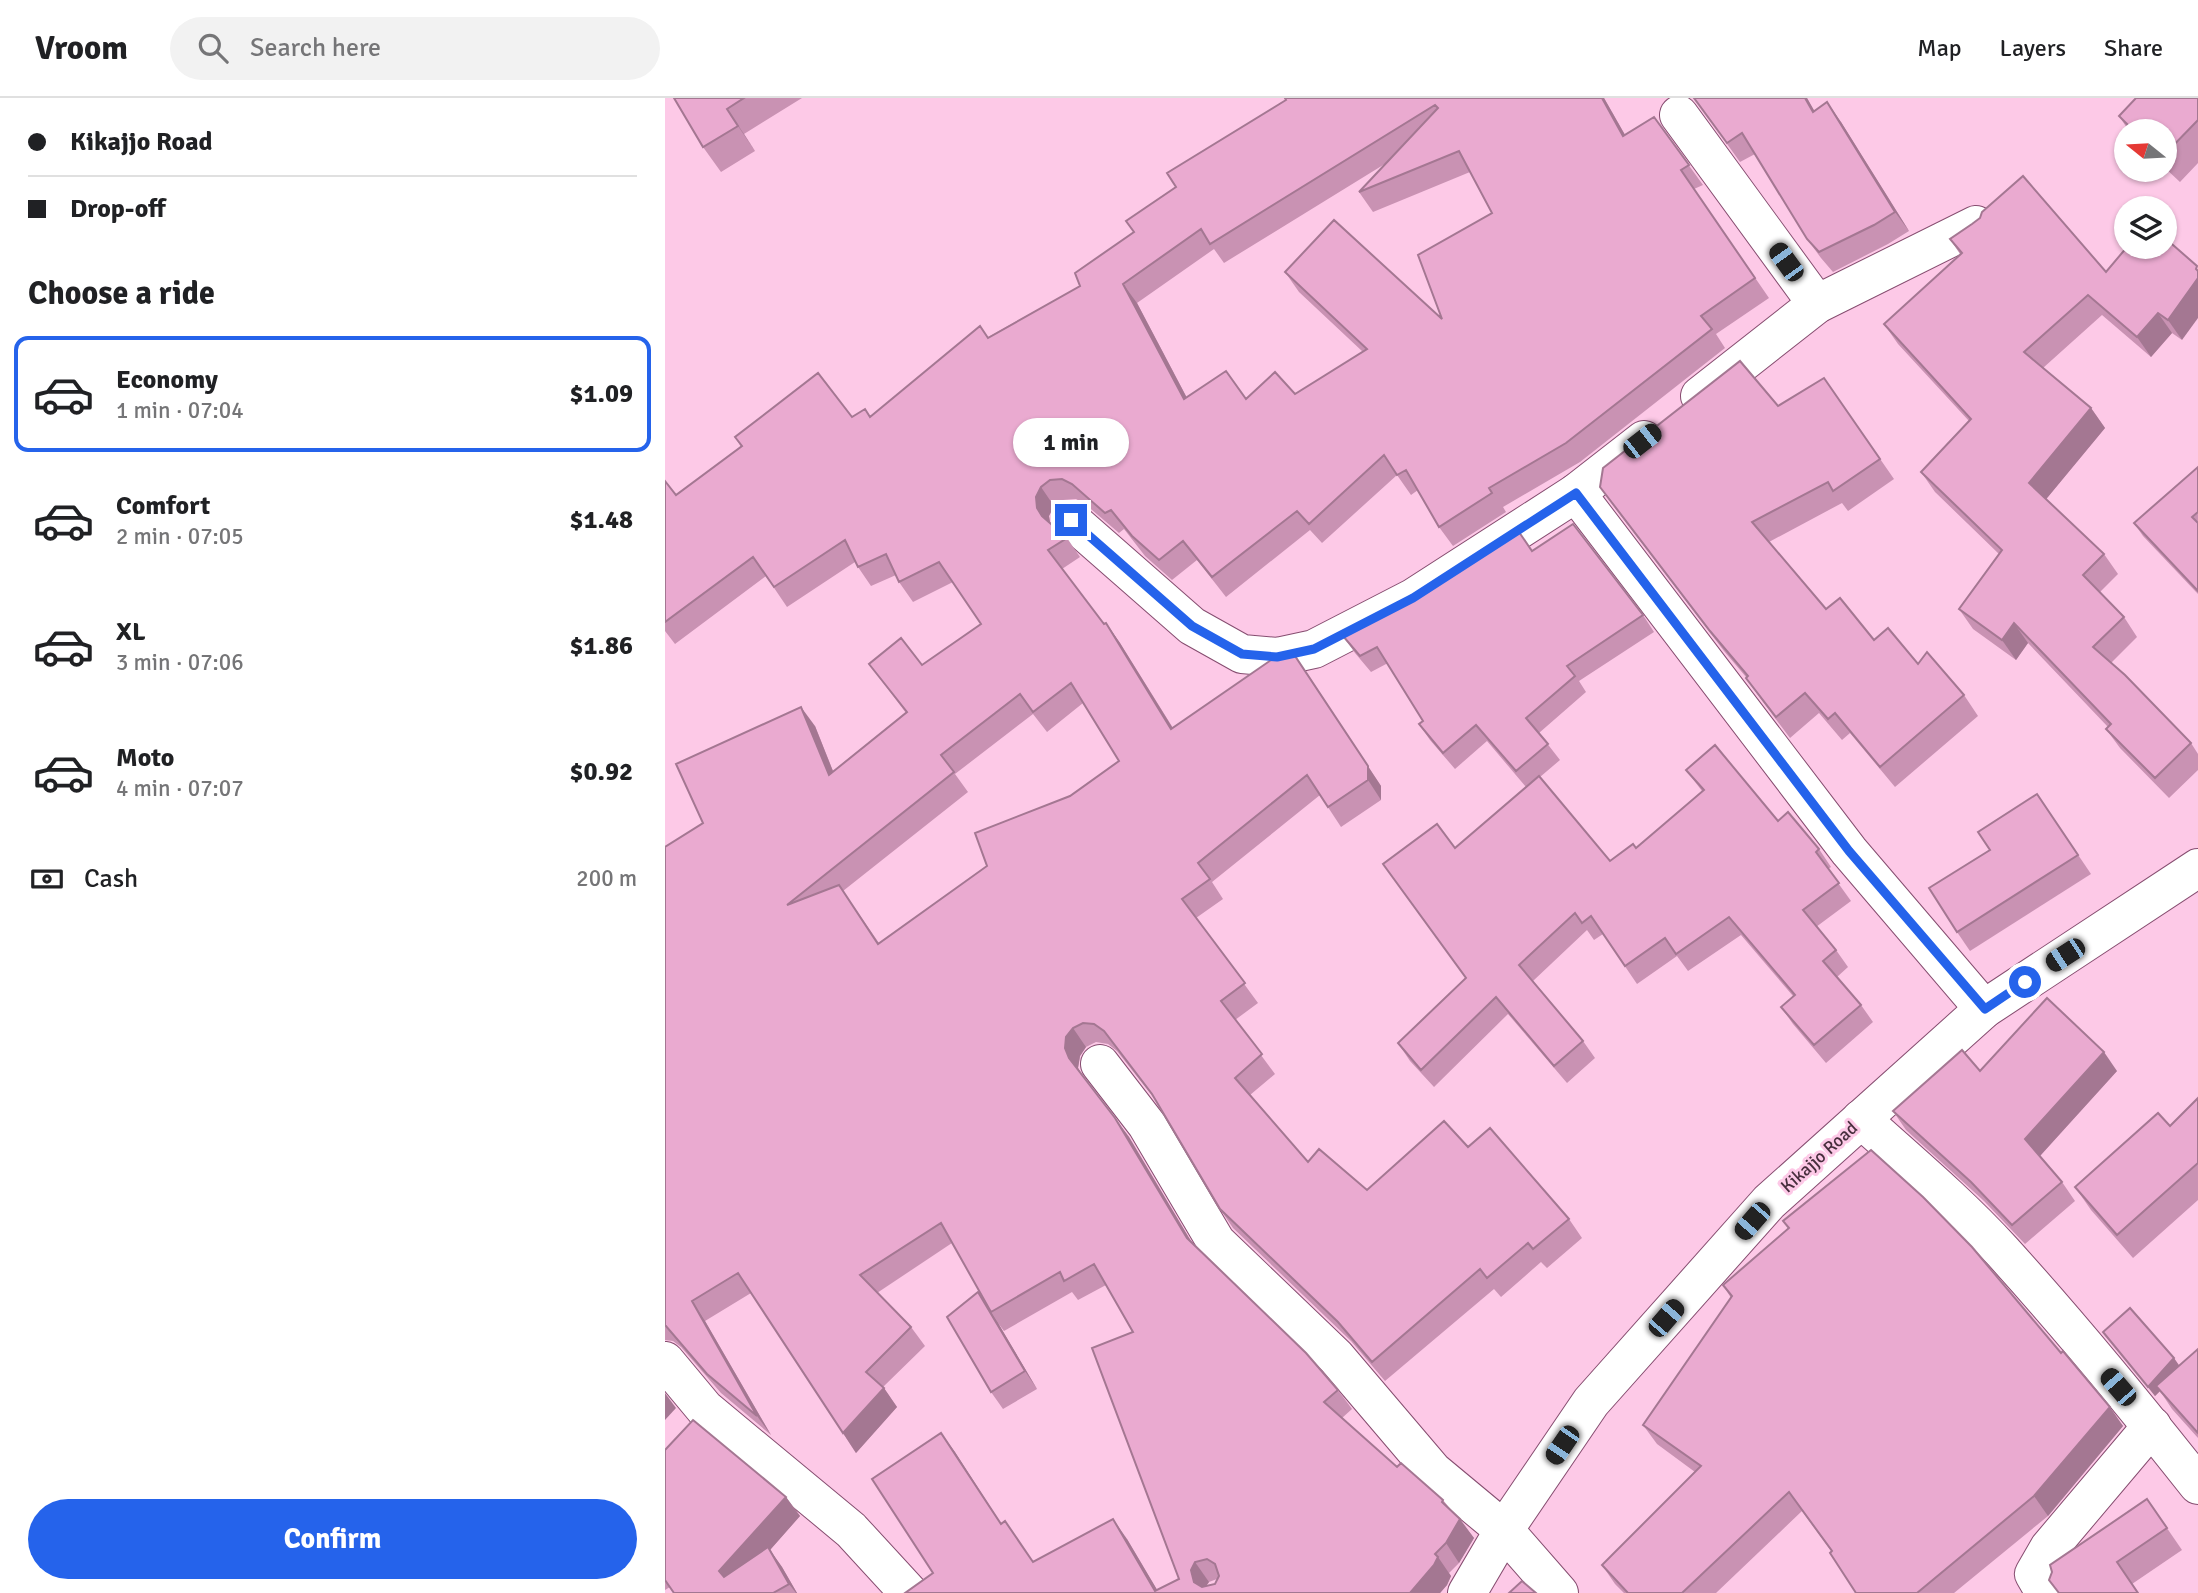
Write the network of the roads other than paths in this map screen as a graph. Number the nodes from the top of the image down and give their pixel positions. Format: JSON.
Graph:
{"nodes":[{"id":1,"x":1679,"y":115,"type":"dead end"},
{"id":2,"x":1976,"y":225,"type":"edge"},
{"id":3,"x":1817,"y":304,"type":"junction"},
{"id":4,"x":1576,"y":493,"type":"junction"},
{"id":5,"x":1071,"y":520,"type":"dead end"},
{"id":6,"x":2198,"y":868,"type":"edge"},
{"id":7,"x":1985,"y":1009,"type":"junction"},
{"id":8,"x":1100,"y":1064,"type":"dead end"},
{"id":9,"x":1861,"y":1119,"type":"junction"},
{"id":10,"x":665,"y":1361,"type":"edge"},
{"id":11,"x":2152,"y":1426,"type":"junction"},
{"id":12,"x":2198,"y":1485,"type":"edge"},
{"id":13,"x":1504,"y":1530,"type":"junction"},
{"id":14,"x":909,"y":1593,"type":"edge"},
{"id":15,"x":1467,"y":1593,"type":"edge"},
{"id":16,"x":1559,"y":1593,"type":"edge"},
{"id":17,"x":2045,"y":1593,"type":"edge"}],
"edges":[{"from":1,"to":3,"type":"street"},
{"from":2,"to":3,"type":"street"},
{"from":3,"to":4,"type":"street"},
{"from":4,"to":5,"type":"street"},
{"from":4,"to":7,"type":"street"},
{"from":6,"to":7,"type":"street","name":"Kikajjo Road"},
{"from":7,"to":9,"type":"street","name":"Kikajjo Road"},
{"from":8,"to":13,"type":"street"},
{"from":9,"to":11,"type":"street"},
{"from":9,"to":13,"type":"street","name":"Kikajjo Road"},
{"from":10,"to":14,"type":"street"},
{"from":11,"to":12,"type":"street"},
{"from":11,"to":17,"type":"street"},
{"from":13,"to":15,"type":"street","name":"Kikajjo Road"},
{"from":13,"to":16,"type":"street"}]}
